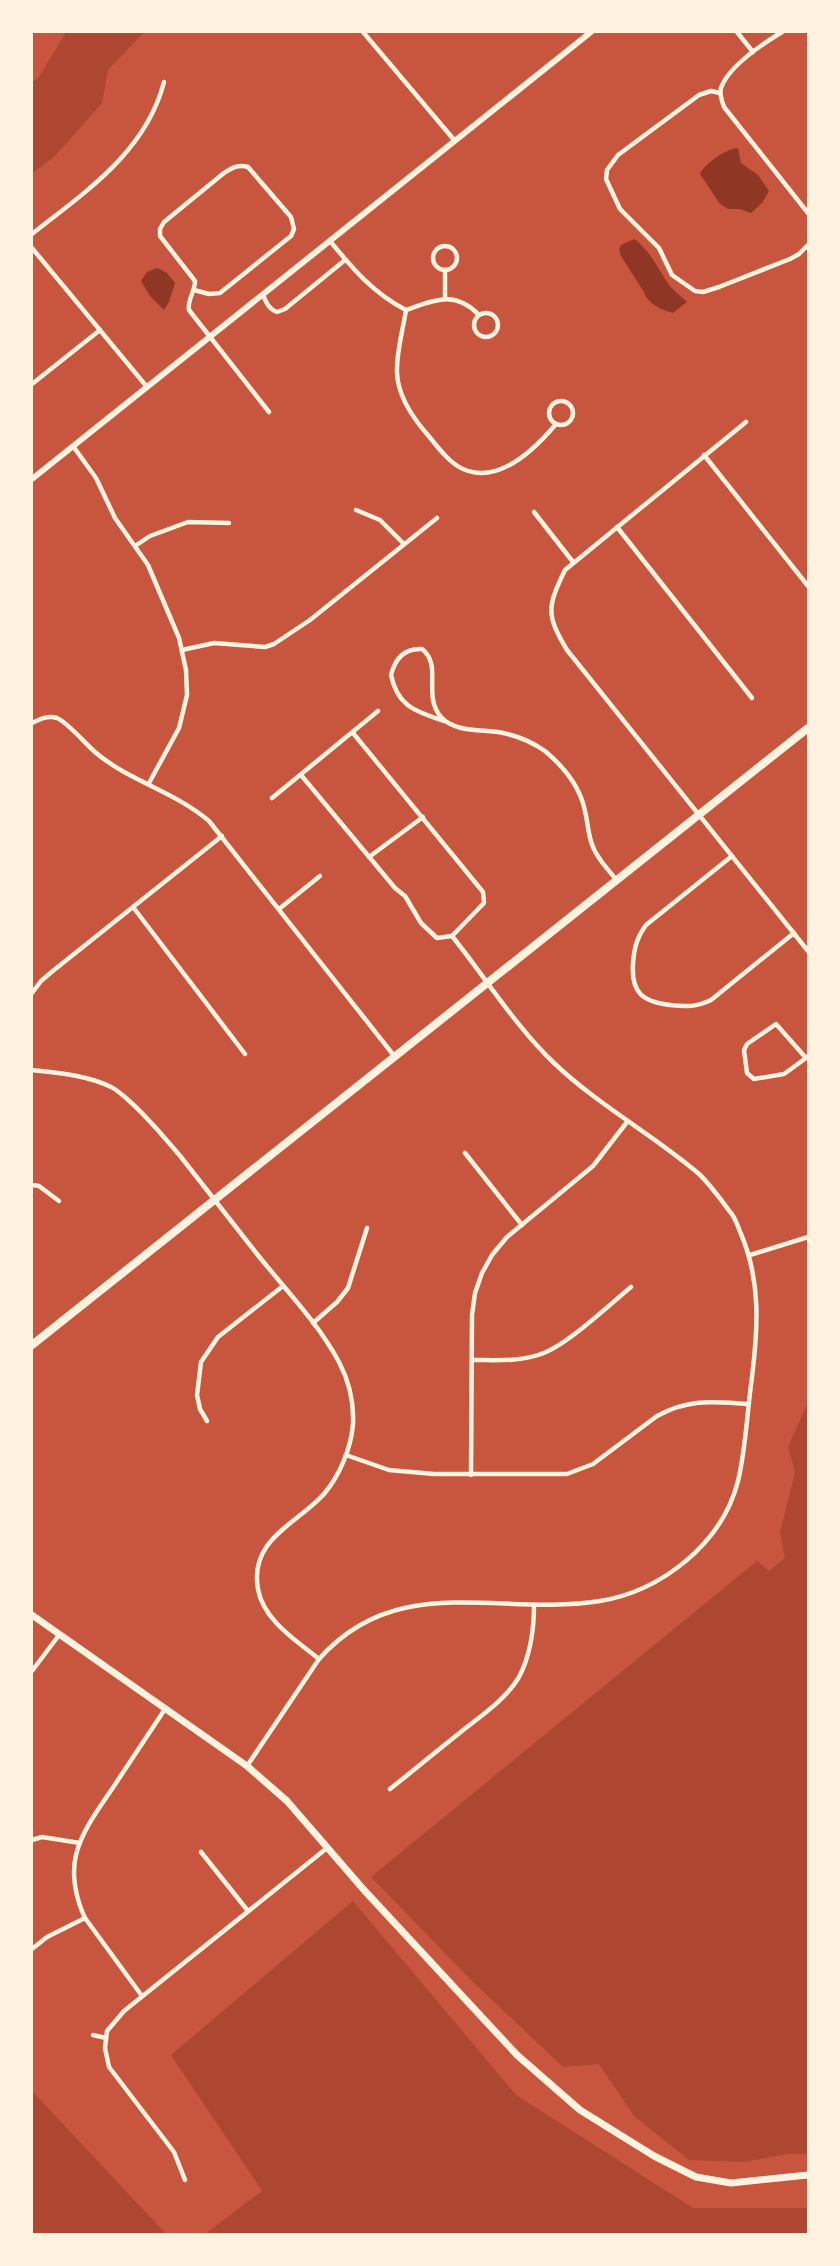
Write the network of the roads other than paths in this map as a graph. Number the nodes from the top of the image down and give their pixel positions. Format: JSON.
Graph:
{"nodes":[{"id":1,"x":363,"y":32,"type":"edge"},
{"id":2,"x":591,"y":32,"type":"edge"},
{"id":3,"x":737,"y":32,"type":"edge"},
{"id":4,"x":782,"y":32,"type":"edge"},
{"id":5,"x":753,"y":52,"type":"junction"},
{"id":6,"x":164,"y":82,"type":"dead end"},
{"id":7,"x":720,"y":93,"type":"junction"},
{"id":8,"x":455,"y":141,"type":"junction"},
{"id":9,"x":808,"y":212,"type":"edge"},
{"id":10,"x":32,"y":234,"type":"edge"},
{"id":11,"x":330,"y":242,"type":"junction"},
{"id":12,"x":808,"y":244,"type":"edge"},
{"id":13,"x":32,"y":248,"type":"edge"},
{"id":14,"x":345,"y":260,"type":"junction"},
{"id":15,"x":445,"y":270,"type":"junction"},
{"id":16,"x":194,"y":290,"type":"junction"},
{"id":17,"x":263,"y":294,"type":"junction"},
{"id":18,"x":445,"y":298,"type":"junction"},
{"id":19,"x":406,"y":309,"type":"junction"},
{"id":20,"x":479,"y":315,"type":"junction"},
{"id":21,"x":100,"y":330,"type":"junction"},
{"id":22,"x":210,"y":337,"type":"junction"},
{"id":23,"x":32,"y":384,"type":"edge"},
{"id":24,"x":147,"y":387,"type":"junction"},
{"id":25,"x":269,"y":412,"type":"dead end"},
{"id":26,"x":746,"y":422,"type":"dead end"},
{"id":27,"x":556,"y":424,"type":"junction"},
{"id":28,"x":73,"y":446,"type":"junction"},
{"id":29,"x":704,"y":455,"type":"junction"},
{"id":30,"x":32,"y":479,"type":"edge"},
{"id":31,"x":356,"y":510,"type":"dead end"},
{"id":32,"x":534,"y":512,"type":"dead end"},
{"id":33,"x":437,"y":518,"type":"dead end"},
{"id":34,"x":229,"y":523,"type":"dead end"},
{"id":35,"x":617,"y":528,"type":"junction"},
{"id":36,"x":404,"y":544,"type":"junction"},
{"id":37,"x":135,"y":546,"type":"junction"},
{"id":38,"x":573,"y":562,"type":"junction"},
{"id":39,"x":808,"y":586,"type":"edge"},
{"id":40,"x":182,"y":650,"type":"junction"},
{"id":41,"x":752,"y":698,"type":"dead end"},
{"id":42,"x":378,"y":711,"type":"dead end"},
{"id":43,"x":447,"y":722,"type":"junction"},
{"id":44,"x":32,"y":723,"type":"edge"},
{"id":45,"x":808,"y":728,"type":"edge"},
{"id":46,"x":353,"y":733,"type":"junction"},
{"id":47,"x":301,"y":775,"type":"junction"},
{"id":48,"x":149,"y":783,"type":"junction"},
{"id":49,"x":272,"y":798,"type":"dead end"},
{"id":50,"x":700,"y":815,"type":"junction"},
{"id":51,"x":423,"y":817,"type":"junction"},
{"id":52,"x":222,"y":836,"type":"junction"},
{"id":53,"x":732,"y":856,"type":"junction"},
{"id":54,"x":369,"y":857,"type":"junction"},
{"id":55,"x":320,"y":876,"type":"dead end"},
{"id":56,"x":617,"y":881,"type":"junction"},
{"id":57,"x":133,"y":907,"type":"junction"},
{"id":58,"x":279,"y":909,"type":"junction"},
{"id":59,"x":794,"y":933,"type":"junction"},
{"id":60,"x":452,"y":936,"type":"junction"},
{"id":61,"x":808,"y":951,"type":"edge"},
{"id":62,"x":489,"y":983,"type":"junction"},
{"id":63,"x":32,"y":993,"type":"edge"},
{"id":64,"x":245,"y":1054,"type":"dead end"},
{"id":65,"x":395,"y":1057,"type":"junction"},
{"id":66,"x":807,"y":1057,"type":"edge"},
{"id":67,"x":32,"y":1070,"type":"edge"},
{"id":68,"x":627,"y":1122,"type":"junction"},
{"id":69,"x":465,"y":1154,"type":"dead end"},
{"id":70,"x":32,"y":1185,"type":"edge"},
{"id":71,"x":215,"y":1200,"type":"junction"},
{"id":72,"x":59,"y":1201,"type":"dead end"},
{"id":73,"x":522,"y":1225,"type":"junction"},
{"id":74,"x":367,"y":1228,"type":"dead end"},
{"id":75,"x":808,"y":1237,"type":"edge"},
{"id":76,"x":750,"y":1255,"type":"junction"},
{"id":77,"x":283,"y":1286,"type":"junction"},
{"id":78,"x":631,"y":1287,"type":"dead end"},
{"id":79,"x":313,"y":1323,"type":"junction"},
{"id":80,"x":32,"y":1345,"type":"edge"},
{"id":81,"x":472,"y":1360,"type":"junction"},
{"id":82,"x":748,"y":1404,"type":"junction"},
{"id":83,"x":207,"y":1421,"type":"dead end"},
{"id":84,"x":346,"y":1455,"type":"junction"},
{"id":85,"x":471,"y":1475,"type":"junction"},
{"id":86,"x":534,"y":1605,"type":"junction"},
{"id":87,"x":32,"y":1614,"type":"edge"},
{"id":88,"x":59,"y":1635,"type":"junction"},
{"id":89,"x":319,"y":1659,"type":"junction"},
{"id":90,"x":32,"y":1671,"type":"edge"},
{"id":91,"x":165,"y":1709,"type":"junction"},
{"id":92,"x":247,"y":1766,"type":"junction"},
{"id":93,"x":390,"y":1789,"type":"dead end"},
{"id":94,"x":32,"y":1840,"type":"edge"},
{"id":95,"x":80,"y":1843,"type":"junction"},
{"id":96,"x":327,"y":1848,"type":"junction"},
{"id":97,"x":201,"y":1852,"type":"dead end"},
{"id":98,"x":248,"y":1911,"type":"junction"},
{"id":99,"x":85,"y":1918,"type":"junction"},
{"id":100,"x":32,"y":1949,"type":"edge"},
{"id":101,"x":142,"y":1996,"type":"junction"},
{"id":102,"x":93,"y":2035,"type":"dead end"},
{"id":103,"x":106,"y":2038,"type":"junction"},
{"id":104,"x":808,"y":2175,"type":"edge"},
{"id":105,"x":184,"y":2180,"type":"dead end"}],
"edges":[{"from":1,"to":8,"type":"street"},
{"from":2,"to":8,"type":"street"},
{"from":3,"to":5,"type":"street"},
{"from":4,"to":5,"type":"street"},
{"from":5,"to":7,"type":"street"},
{"from":6,"to":10,"type":"street"},
{"from":7,"to":9,"type":"street"},
{"from":7,"to":12,"type":"street"},
{"from":8,"to":11,"type":"street"},
{"from":11,"to":14,"type":"street"},
{"from":11,"to":17,"type":"street"},
{"from":13,"to":21,"type":"street"},
{"from":14,"to":17,"type":"street"},
{"from":14,"to":19,"type":"street"},
{"from":15,"to":15,"type":"street"},
{"from":15,"to":18,"type":"street"},
{"from":16,"to":16,"type":"street"},
{"from":16,"to":22,"type":"street"},
{"from":17,"to":22,"type":"street"},
{"from":18,"to":19,"type":"street"},
{"from":18,"to":20,"type":"street"},
{"from":19,"to":27,"type":"street"},
{"from":20,"to":20,"type":"street"},
{"from":21,"to":23,"type":"street"},
{"from":21,"to":24,"type":"street"},
{"from":22,"to":24,"type":"street"},
{"from":22,"to":25,"type":"street"},
{"from":24,"to":28,"type":"street"},
{"from":26,"to":29,"type":"street"},
{"from":27,"to":27,"type":"street"},
{"from":28,"to":30,"type":"street"},
{"from":28,"to":37,"type":"street"},
{"from":29,"to":35,"type":"street"},
{"from":29,"to":39,"type":"street"},
{"from":31,"to":36,"type":"street"},
{"from":32,"to":38,"type":"street"},
{"from":33,"to":36,"type":"street"},
{"from":34,"to":37,"type":"street"},
{"from":35,"to":38,"type":"street"},
{"from":35,"to":41,"type":"street"},
{"from":36,"to":40,"type":"street"},
{"from":37,"to":40,"type":"street"},
{"from":38,"to":50,"type":"street"},
{"from":40,"to":48,"type":"street"},
{"from":42,"to":46,"type":"street"},
{"from":43,"to":43,"type":"street"},
{"from":43,"to":56,"type":"street"},
{"from":44,"to":48,"type":"street"},
{"from":45,"to":50,"type":"main road"},
{"from":46,"to":47,"type":"street"},
{"from":46,"to":51,"type":"street"},
{"from":47,"to":49,"type":"street"},
{"from":47,"to":54,"type":"street"},
{"from":48,"to":52,"type":"street"},
{"from":50,"to":53,"type":"street"},
{"from":50,"to":56,"type":"main road"},
{"from":51,"to":54,"type":"street"},
{"from":51,"to":60,"type":"street"},
{"from":52,"to":57,"type":"street"},
{"from":52,"to":58,"type":"street"},
{"from":53,"to":59,"type":"street"},
{"from":53,"to":59,"type":"street"},
{"from":54,"to":60,"type":"street"},
{"from":55,"to":58,"type":"street"},
{"from":56,"to":62,"type":"main road"},
{"from":57,"to":63,"type":"street"},
{"from":57,"to":64,"type":"street"},
{"from":58,"to":65,"type":"street"},
{"from":59,"to":61,"type":"street"},
{"from":60,"to":62,"type":"street"},
{"from":62,"to":65,"type":"main road"},
{"from":62,"to":68,"type":"street"},
{"from":65,"to":71,"type":"main road"},
{"from":66,"to":66,"type":"street"},
{"from":67,"to":71,"type":"street"},
{"from":68,"to":73,"type":"street"},
{"from":68,"to":76,"type":"street"},
{"from":69,"to":73,"type":"street"},
{"from":70,"to":72,"type":"street"},
{"from":71,"to":77,"type":"street"},
{"from":71,"to":80,"type":"main road"},
{"from":73,"to":81,"type":"street"},
{"from":74,"to":79,"type":"street"},
{"from":75,"to":76,"type":"street"},
{"from":76,"to":82,"type":"street"},
{"from":77,"to":79,"type":"street"},
{"from":77,"to":83,"type":"street"},
{"from":78,"to":81,"type":"street"},
{"from":79,"to":84,"type":"street"},
{"from":81,"to":85,"type":"street"},
{"from":82,"to":85,"type":"street"},
{"from":82,"to":86,"type":"street"},
{"from":84,"to":85,"type":"street"},
{"from":84,"to":89,"type":"street"},
{"from":86,"to":89,"type":"street"},
{"from":86,"to":93,"type":"street"},
{"from":87,"to":88,"type":"main road"},
{"from":88,"to":90,"type":"street"},
{"from":88,"to":91,"type":"main road"},
{"from":89,"to":92,"type":"street"},
{"from":91,"to":92,"type":"main road"},
{"from":91,"to":95,"type":"street"},
{"from":92,"to":96,"type":"main road"},
{"from":94,"to":95,"type":"street"},
{"from":95,"to":99,"type":"street"},
{"from":96,"to":98,"type":"street"},
{"from":96,"to":104,"type":"main road"},
{"from":97,"to":98,"type":"street"},
{"from":98,"to":101,"type":"street"},
{"from":99,"to":100,"type":"street"},
{"from":99,"to":101,"type":"street"},
{"from":101,"to":103,"type":"street"},
{"from":102,"to":103,"type":"street"},
{"from":103,"to":105,"type":"street"}]}
